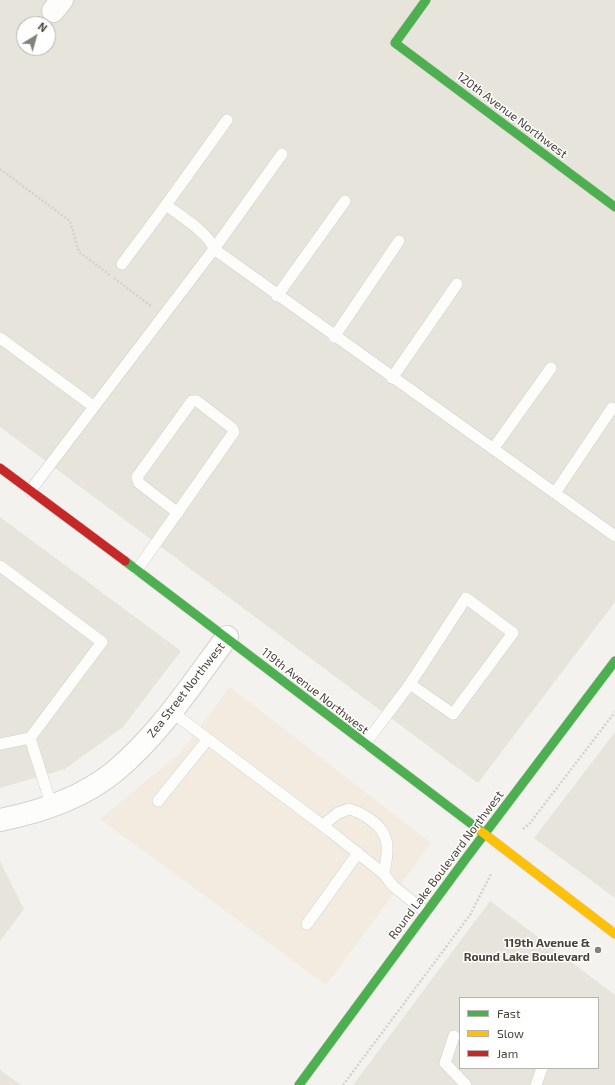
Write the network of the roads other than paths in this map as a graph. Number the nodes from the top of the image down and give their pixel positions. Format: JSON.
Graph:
{"nodes":[{"id":1,"x":426,"y":0,"type":"edge"},
{"id":2,"x":227,"y":120,"type":"dead end"},
{"id":3,"x":282,"y":154,"type":"dead end"},
{"id":4,"x":345,"y":201,"type":"dead end"},
{"id":5,"x":166,"y":205,"type":"junction"},
{"id":6,"x":615,"y":207,"type":"edge"},
{"id":7,"x":399,"y":241,"type":"dead end"},
{"id":8,"x":214,"y":249,"type":"junction"},
{"id":9,"x":122,"y":264,"type":"dead end"},
{"id":10,"x":457,"y":284,"type":"dead end"},
{"id":11,"x":277,"y":296,"type":"junction"},
{"id":12,"x":334,"y":337,"type":"junction"},
{"id":13,"x":0,"y":338,"type":"edge"},
{"id":14,"x":551,"y":368,"type":"dead end"},
{"id":15,"x":392,"y":378,"type":"junction"},
{"id":16,"x":94,"y":406,"type":"junction"},
{"id":17,"x":612,"y":408,"type":"dead end"},
{"id":18,"x":493,"y":449,"type":"junction"},
{"id":19,"x":0,"y":468,"type":"edge"},
{"id":20,"x":30,"y":491,"type":"junction"},
{"id":21,"x":555,"y":493,"type":"junction"},
{"id":22,"x":178,"y":513,"type":"junction"},
{"id":23,"x":614,"y":532,"type":"edge"},
{"id":24,"x":0,"y":566,"type":"edge"},
{"id":25,"x":137,"y":570,"type":"junction"},
{"id":26,"x":227,"y":637,"type":"junction"},
{"id":27,"x":615,"y":661,"type":"edge"},
{"id":28,"x":410,"y":684,"type":"junction"},
{"id":29,"x":172,"y":712,"type":"junction"},
{"id":30,"x":30,"y":738,"type":"junction"},
{"id":31,"x":208,"y":739,"type":"junction"},
{"id":32,"x":0,"y":744,"type":"edge"},
{"id":33,"x":365,"y":744,"type":"junction"},
{"id":34,"x":158,"y":801,"type":"dead end"},
{"id":35,"x":52,"y":807,"type":"junction"},
{"id":36,"x":0,"y":820,"type":"edge"},
{"id":37,"x":323,"y":825,"type":"junction"},
{"id":38,"x":484,"y":835,"type":"junction"},
{"id":39,"x":358,"y":853,"type":"junction"},
{"id":40,"x":384,"y":874,"type":"junction"},
{"id":41,"x":426,"y":912,"type":"junction"},
{"id":42,"x":307,"y":924,"type":"dead end"},
{"id":43,"x":615,"y":934,"type":"edge"},
{"id":44,"x":454,"y":1036,"type":"dead end"},
{"id":45,"x":542,"y":1069,"type":"edge"},
{"id":46,"x":299,"y":1085,"type":"edge"},
{"id":47,"x":466,"y":1085,"type":"edge"},
{"id":48,"x":536,"y":1085,"type":"edge"}],
"edges":[{"from":1,"to":6,"type":"street","name":"120th Avenue Northwest"},
{"from":2,"to":5,"type":"lane"},
{"from":3,"to":8,"type":"lane"},
{"from":4,"to":11,"type":"lane"},
{"from":5,"to":8,"type":"lane"},
{"from":5,"to":9,"type":"lane"},
{"from":7,"to":12,"type":"lane"},
{"from":8,"to":11,"type":"lane"},
{"from":8,"to":16,"type":"lane"},
{"from":10,"to":15,"type":"lane"},
{"from":11,"to":12,"type":"lane"},
{"from":12,"to":15,"type":"lane"},
{"from":13,"to":16,"type":"lane"},
{"from":14,"to":18,"type":"lane"},
{"from":15,"to":18,"type":"lane"},
{"from":16,"to":20,"type":"lane"},
{"from":17,"to":21,"type":"lane"},
{"from":18,"to":21,"type":"lane"},
{"from":19,"to":20,"type":"street","name":"119th Avenue Northwest"},
{"from":20,"to":25,"type":"street","name":"119th Avenue Northwest"},
{"from":21,"to":23,"type":"lane"},
{"from":22,"to":22,"type":"lane"},
{"from":22,"to":25,"type":"lane"},
{"from":24,"to":30,"type":"lane"},
{"from":25,"to":26,"type":"street","name":"119th Avenue Northwest"},
{"from":26,"to":29,"type":"street","name":"Zea Street Northwest"},
{"from":26,"to":33,"type":"street","name":"119th Avenue Northwest"},
{"from":27,"to":38,"type":"street","name":"Round Lake Boulevard Northwest"},
{"from":28,"to":28,"type":"lane"},
{"from":28,"to":33,"type":"lane"},
{"from":29,"to":31,"type":"lane"},
{"from":29,"to":35,"type":"street","name":"Zea Street Northwest"},
{"from":30,"to":32,"type":"lane"},
{"from":30,"to":35,"type":"lane"},
{"from":31,"to":34,"type":"lane"},
{"from":31,"to":37,"type":"lane"},
{"from":33,"to":38,"type":"street","name":"119th Avenue Northwest"},
{"from":35,"to":36,"type":"street","name":"Zea Street Northwest"},
{"from":37,"to":39,"type":"lane"},
{"from":37,"to":40,"type":"lane"},
{"from":38,"to":41,"type":"street","name":"Round Lake Boulevard Northwest"},
{"from":38,"to":43,"type":"street","name":"119th Avenue Northwest"},
{"from":39,"to":40,"type":"lane"},
{"from":39,"to":42,"type":"lane"},
{"from":40,"to":41,"type":"lane"},
{"from":41,"to":46,"type":"street","name":"Round Lake Boulevard Northwest"},
{"from":44,"to":47,"type":"lane"},
{"from":45,"to":48,"type":"lane"}]}
